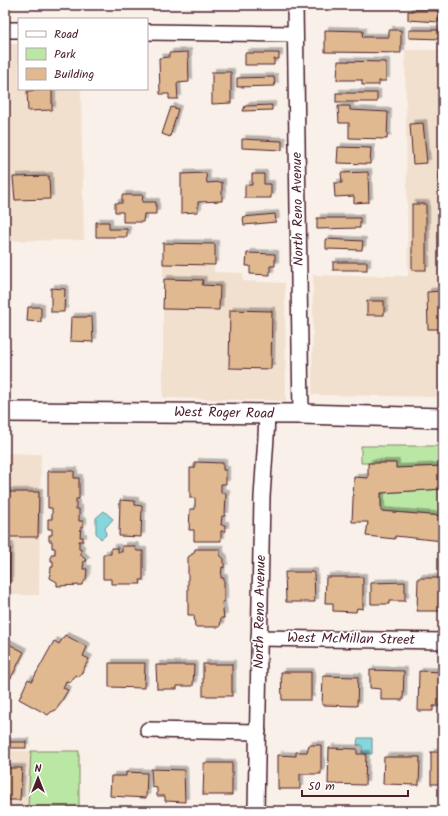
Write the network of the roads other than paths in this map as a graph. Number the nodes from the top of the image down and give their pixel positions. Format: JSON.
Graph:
{"nodes":[{"id":1,"x":295,"y":5,"type":"edge"},
{"id":2,"x":148,"y":32,"type":"edge"},
{"id":3,"x":295,"y":34,"type":"junction"},
{"id":4,"x":5,"y":412,"type":"edge"},
{"id":5,"x":267,"y":414,"type":"junction"},
{"id":6,"x":301,"y":414,"type":"junction"},
{"id":7,"x":443,"y":418,"type":"edge"},
{"id":8,"x":259,"y":638,"type":"junction"},
{"id":9,"x":443,"y":641,"type":"edge"},
{"id":10,"x":148,"y":730,"type":"dead end"},
{"id":11,"x":258,"y":732,"type":"junction"},
{"id":12,"x":256,"y":811,"type":"edge"}],
"edges":[{"from":1,"to":3,"type":"street","name":"North Reno Avenue"},
{"from":2,"to":3,"type":"street"},
{"from":3,"to":6,"type":"street","name":"North Reno Avenue"},
{"from":4,"to":5,"type":"street","name":"West Roger Road"},
{"from":5,"to":6,"type":"street","name":"West Roger Road"},
{"from":5,"to":8,"type":"street","name":"North Reno Avenue"},
{"from":6,"to":7,"type":"street","name":"West Roger Road"},
{"from":8,"to":9,"type":"street","name":"West McMillan Street"},
{"from":8,"to":11,"type":"street","name":"North Reno Avenue"},
{"from":10,"to":11,"type":"street"},
{"from":11,"to":12,"type":"street","name":"North Reno Avenue"}]}
